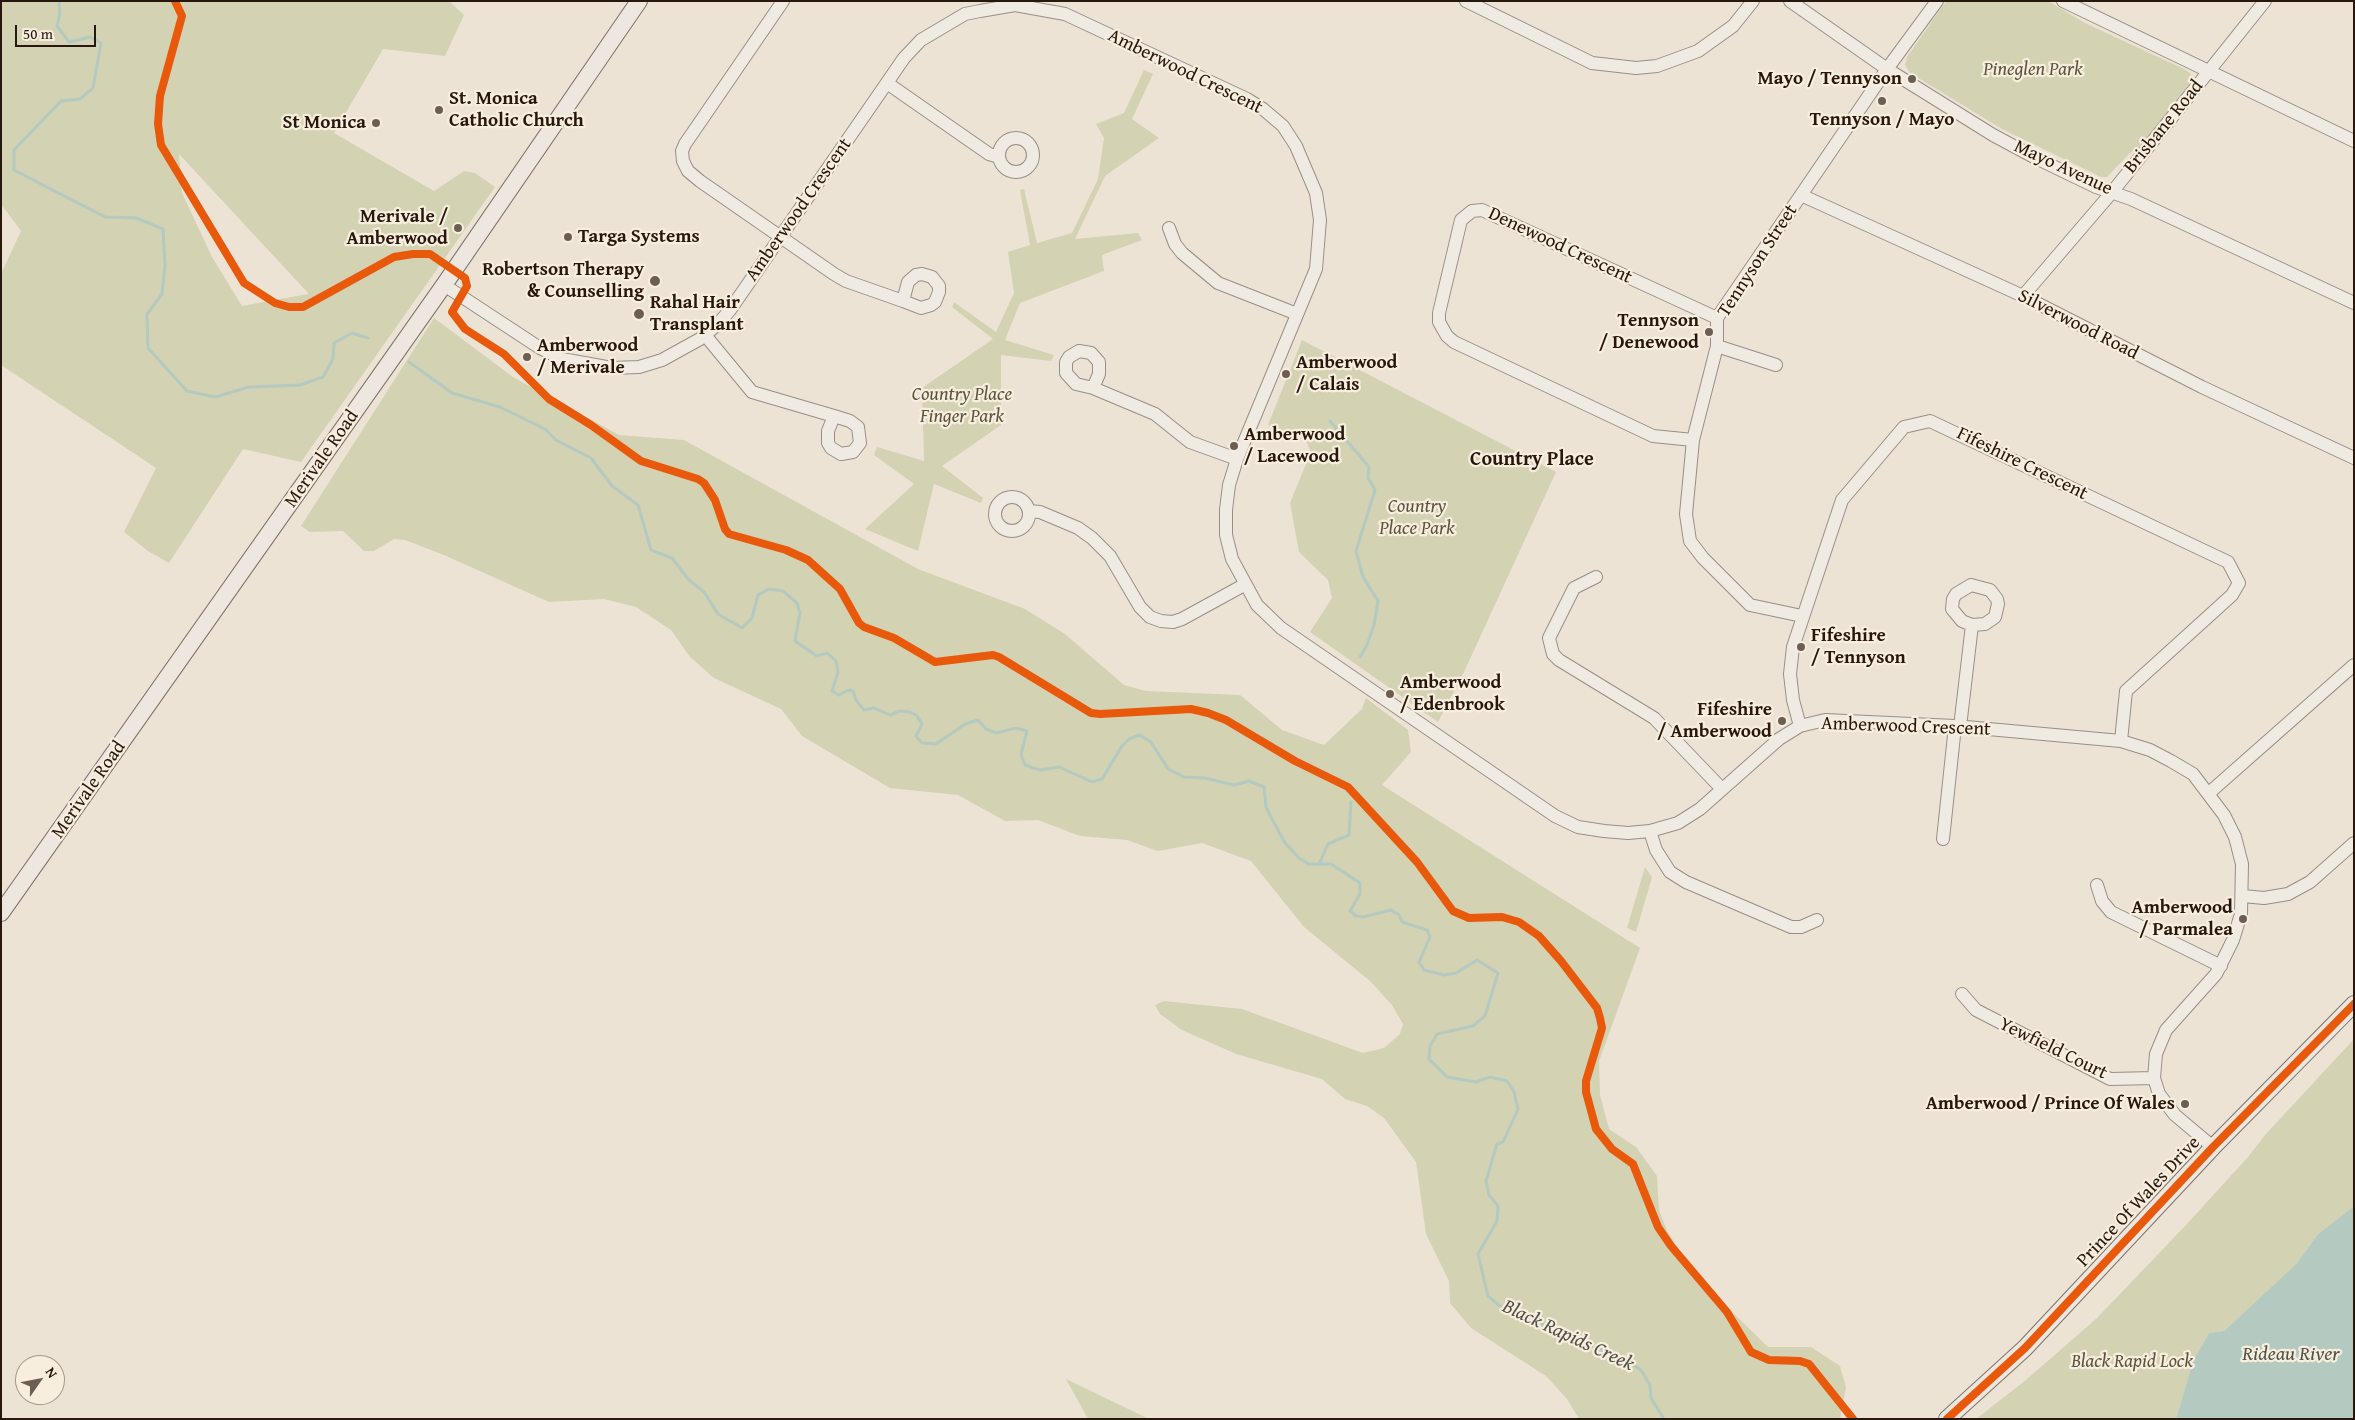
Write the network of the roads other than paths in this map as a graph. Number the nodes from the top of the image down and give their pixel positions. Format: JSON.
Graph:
{"nodes":[{"id":1,"x":639,"y":1,"type":"edge"},
{"id":2,"x":783,"y":1,"type":"edge"},
{"id":3,"x":1466,"y":1,"type":"edge"},
{"id":4,"x":1753,"y":1,"type":"edge"},
{"id":5,"x":1790,"y":1,"type":"edge"},
{"id":6,"x":1937,"y":1,"type":"edge"},
{"id":7,"x":2064,"y":1,"type":"edge"},
{"id":8,"x":2265,"y":1,"type":"edge"},
{"id":9,"x":1486,"y":5,"type":"edge"},
{"id":10,"x":978,"y":6,"type":"edge"},
{"id":11,"x":1888,"y":68,"type":"junction"},
{"id":12,"x":2209,"y":72,"type":"junction"},
{"id":13,"x":887,"y":82,"type":"junction"},
{"id":14,"x":2354,"y":141,"type":"edge"},
{"id":15,"x":999,"y":157,"type":"dead end"},
{"id":16,"x":2113,"y":191,"type":"junction"},
{"id":17,"x":1801,"y":195,"type":"junction"},
{"id":18,"x":1169,"y":228,"type":"dead end"},
{"id":19,"x":782,"y":236,"type":"junction"},
{"id":20,"x":444,"y":285,"type":"junction"},
{"id":21,"x":2022,"y":296,"type":"junction"},
{"id":22,"x":903,"y":301,"type":"dead end"},
{"id":23,"x":2354,"y":303,"type":"edge"},
{"id":24,"x":1297,"y":314,"type":"junction"},
{"id":25,"x":1717,"y":318,"type":"junction"},
{"id":26,"x":705,"y":335,"type":"junction"},
{"id":27,"x":1717,"y":346,"type":"junction"},
{"id":28,"x":1776,"y":365,"type":"dead end"},
{"id":29,"x":1093,"y":388,"type":"dead end"},
{"id":30,"x":834,"y":416,"type":"dead end"},
{"id":31,"x":1694,"y":440,"type":"junction"},
{"id":32,"x":2354,"y":458,"type":"edge"},
{"id":33,"x":1237,"y":459,"type":"junction"},
{"id":34,"x":1029,"y":511,"type":"dead end"},
{"id":35,"x":1596,"y":578,"type":"dead end"},
{"id":36,"x":1244,"y":585,"type":"junction"},
{"id":37,"x":1802,"y":616,"type":"junction"},
{"id":38,"x":1972,"y":625,"type":"dead end"},
{"id":39,"x":2354,"y":665,"type":"edge"},
{"id":40,"x":1800,"y":726,"type":"junction"},
{"id":41,"x":1957,"y":727,"type":"junction"},
{"id":42,"x":2121,"y":741,"type":"junction"},
{"id":43,"x":1722,"y":789,"type":"junction"},
{"id":44,"x":2209,"y":794,"type":"junction"},
{"id":45,"x":1650,"y":831,"type":"junction"},
{"id":46,"x":1943,"y":839,"type":"dead end"},
{"id":47,"x":2354,"y":843,"type":"edge"},
{"id":48,"x":2096,"y":884,"type":"dead end"},
{"id":49,"x":2243,"y":896,"type":"junction"},
{"id":50,"x":1,"y":913,"type":"edge"},
{"id":51,"x":1817,"y":920,"type":"dead end"},
{"id":52,"x":2221,"y":966,"type":"junction"},
{"id":53,"x":1962,"y":994,"type":"dead end"},
{"id":54,"x":2354,"y":1004,"type":"edge"},
{"id":55,"x":2154,"y":1078,"type":"junction"},
{"id":56,"x":2213,"y":1147,"type":"junction"},
{"id":57,"x":1947,"y":1419,"type":"edge"}],
"edges":[{"from":1,"to":20,"type":"main road","name":"Merivale Road"},
{"from":2,"to":19,"type":"street"},
{"from":3,"to":9,"type":"street"},
{"from":4,"to":9,"type":"street"},
{"from":5,"to":11,"type":"street","name":"Mayo Avenue"},
{"from":6,"to":11,"type":"street","name":"Tennyson Street"},
{"from":7,"to":12,"type":"street"},
{"from":8,"to":12,"type":"street","name":"Brisbane Road"},
{"from":10,"to":13,"type":"street","name":"Amberwood Crescent"},
{"from":10,"to":24,"type":"street","name":"Amberwood Crescent"},
{"from":11,"to":16,"type":"street","name":"Mayo Avenue"},
{"from":11,"to":17,"type":"street","name":"Tennyson Street"},
{"from":12,"to":14,"type":"street"},
{"from":12,"to":16,"type":"street","name":"Brisbane Road"},
{"from":13,"to":15,"type":"street"},
{"from":13,"to":19,"type":"street","name":"Amberwood Crescent"},
{"from":16,"to":21,"type":"street","name":"Brisbane Road"},
{"from":16,"to":23,"type":"street","name":"Mayo Avenue"},
{"from":17,"to":21,"type":"street","name":"Silverwood Road"},
{"from":17,"to":25,"type":"street","name":"Tennyson Street"},
{"from":18,"to":24,"type":"street"},
{"from":19,"to":22,"type":"street"},
{"from":19,"to":26,"type":"street","name":"Amberwood Crescent"},
{"from":20,"to":26,"type":"street","name":"Amberwood Crescent"},
{"from":20,"to":50,"type":"main road","name":"Merivale Road"},
{"from":21,"to":32,"type":"street","name":"Silverwood Road"},
{"from":24,"to":33,"type":"street","name":"Amberwood Crescent"},
{"from":25,"to":27,"type":"street","name":"Tennyson Street"},
{"from":25,"to":31,"type":"street","name":"Denewood Crescent"},
{"from":26,"to":30,"type":"street"},
{"from":27,"to":28,"type":"street"},
{"from":27,"to":31,"type":"street","name":"Tennyson Street"},
{"from":29,"to":33,"type":"street"},
{"from":31,"to":37,"type":"street","name":"Tennyson Street"},
{"from":33,"to":36,"type":"street","name":"Amberwood Crescent"},
{"from":34,"to":36,"type":"street"},
{"from":35,"to":43,"type":"street"},
{"from":36,"to":45,"type":"street","name":"Amberwood Crescent"},
{"from":37,"to":40,"type":"street","name":"Fifeshire Crescent"},
{"from":37,"to":42,"type":"street","name":"Fifeshire Crescent"},
{"from":38,"to":41,"type":"street"},
{"from":39,"to":44,"type":"street"},
{"from":40,"to":41,"type":"street","name":"Amberwood Crescent"},
{"from":40,"to":43,"type":"street","name":"Amberwood Crescent"},
{"from":41,"to":42,"type":"street","name":"Amberwood Crescent"},
{"from":41,"to":46,"type":"street"},
{"from":42,"to":44,"type":"street","name":"Amberwood Crescent"},
{"from":43,"to":45,"type":"street","name":"Amberwood Crescent"},
{"from":44,"to":49,"type":"street","name":"Amberwood Crescent"},
{"from":45,"to":51,"type":"street"},
{"from":47,"to":49,"type":"street"},
{"from":48,"to":52,"type":"street"},
{"from":49,"to":52,"type":"street","name":"Amberwood Crescent"},
{"from":52,"to":55,"type":"street","name":"Amberwood Crescent"},
{"from":53,"to":55,"type":"street","name":"Yewfield Court"},
{"from":54,"to":56,"type":"main road","name":"Prince Of Wales Drive"},
{"from":55,"to":56,"type":"street"},
{"from":56,"to":57,"type":"main road","name":"Prince Of Wales Drive"}]}
